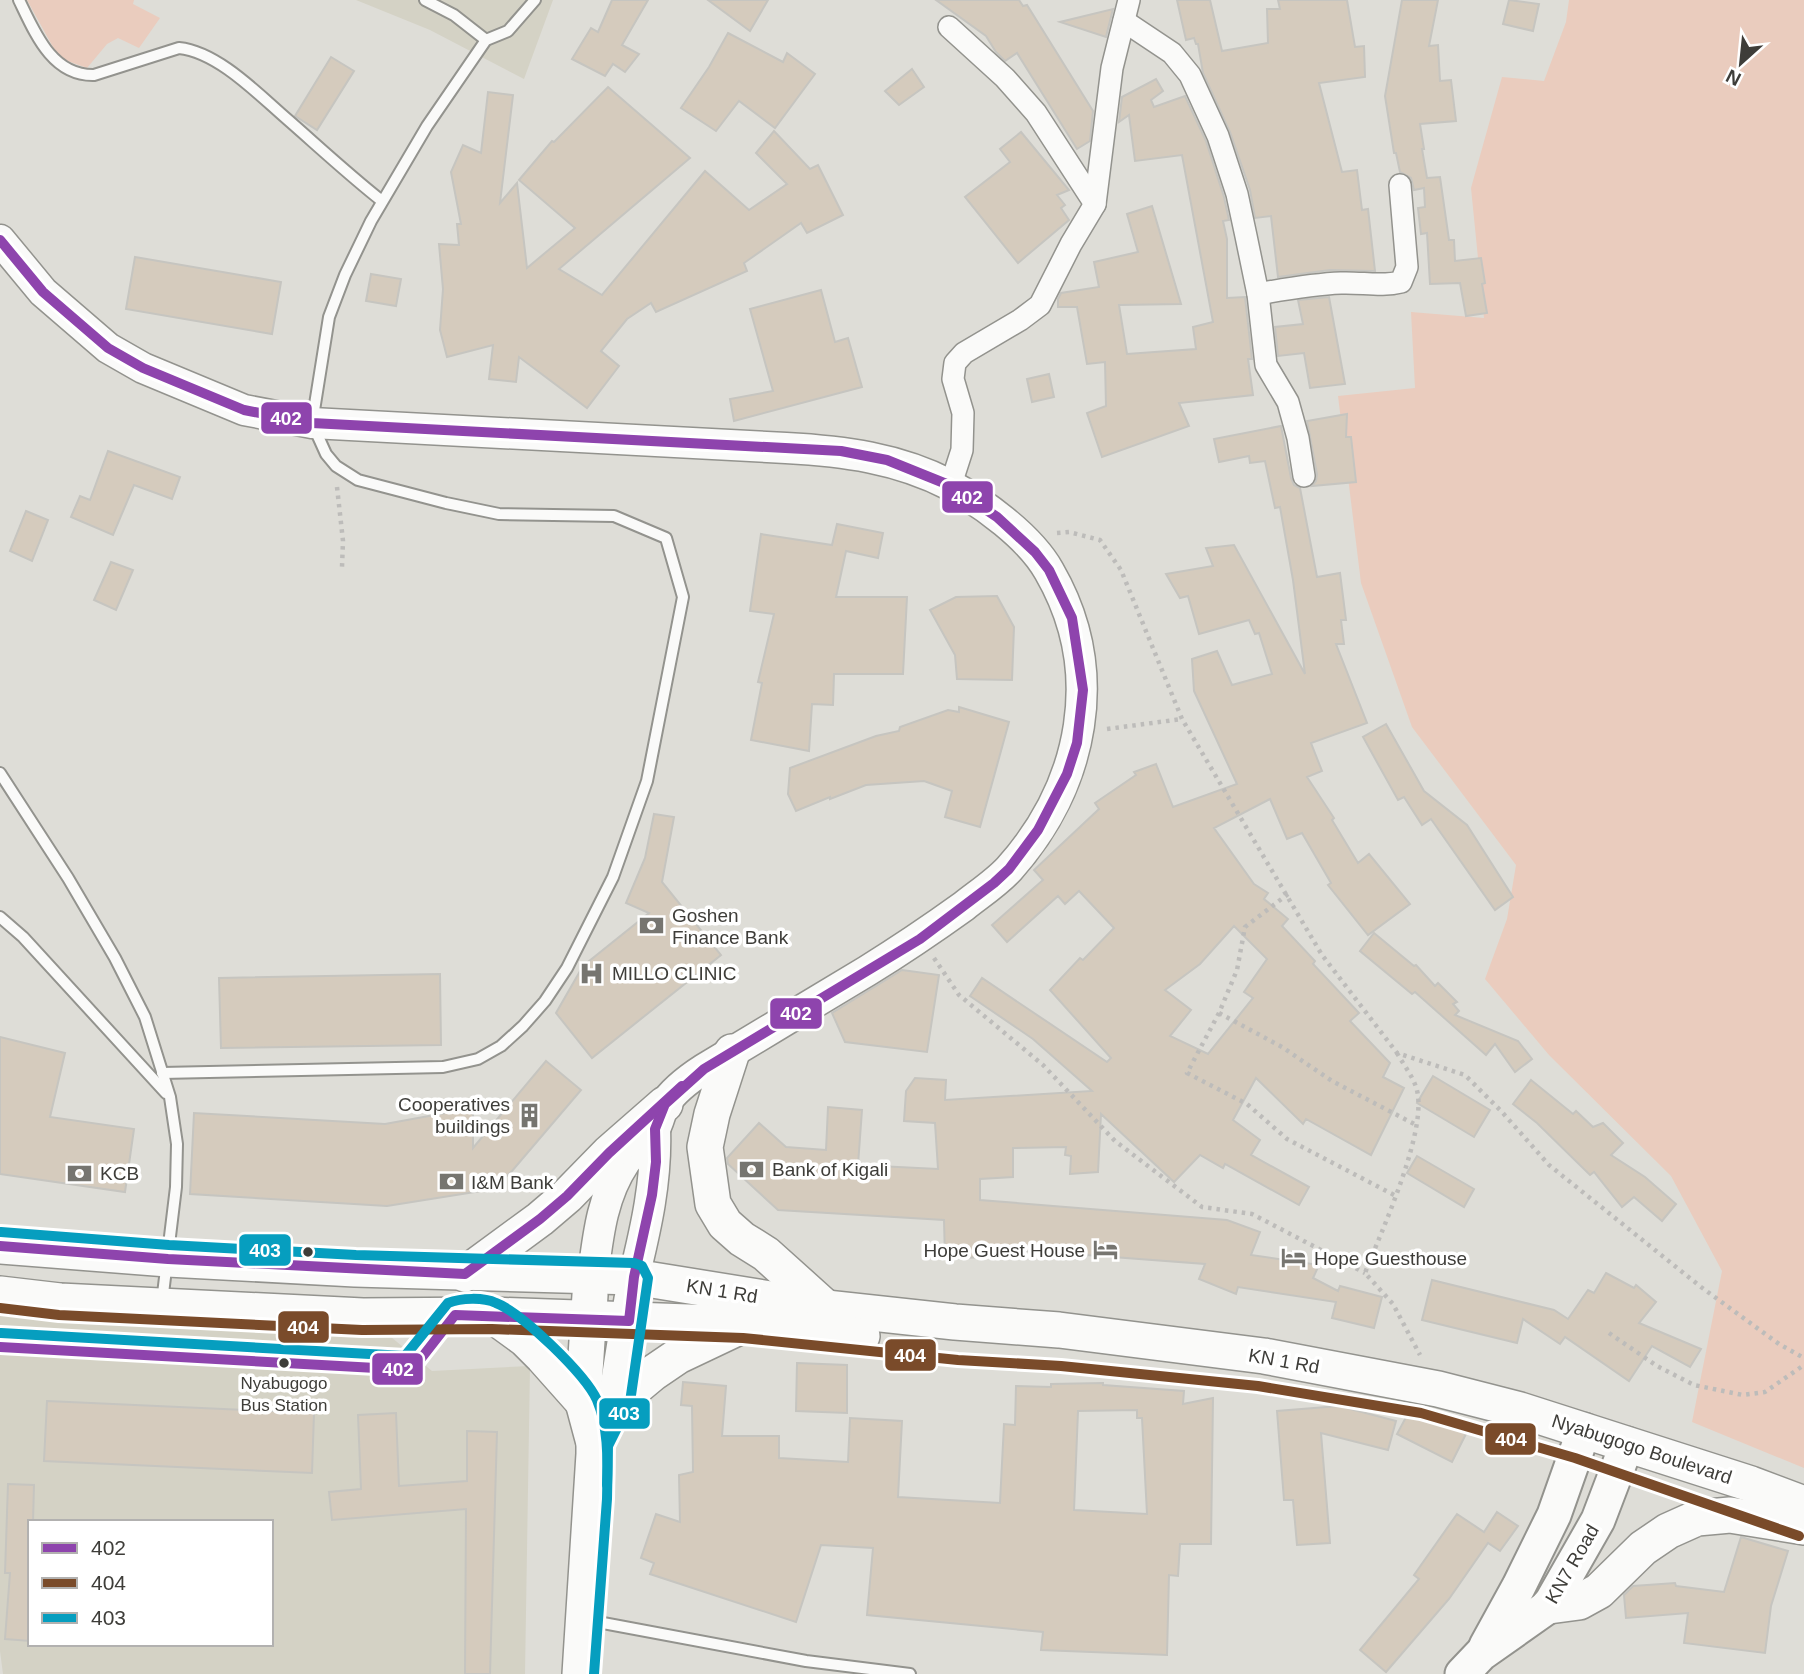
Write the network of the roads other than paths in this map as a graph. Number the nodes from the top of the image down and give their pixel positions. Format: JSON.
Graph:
{"nodes":[{"id":1,"x":19,"y":0,"type":"edge"},
{"id":2,"x":425,"y":0,"type":"edge"},
{"id":3,"x":535,"y":0,"type":"edge"},
{"id":4,"x":1129,"y":0,"type":"edge"},
{"id":5,"x":1124,"y":21,"type":"junction"},
{"id":6,"x":948,"y":27,"type":"dead end"},
{"id":7,"x":486,"y":40,"type":"junction"},
{"id":8,"x":1399,"y":185,"type":"dead end"},
{"id":9,"x":382,"y":201,"type":"junction"},
{"id":10,"x":1096,"y":204,"type":"junction"},
{"id":11,"x":0,"y":240,"type":"edge"},
{"id":12,"x":1258,"y":294,"type":"junction"},
{"id":13,"x":312,"y":424,"type":"junction"},
{"id":14,"x":1304,"y":476,"type":"dead end"},
{"id":15,"x":949,"y":485,"type":"junction"},
{"id":16,"x":0,"y":773,"type":"edge"},
{"id":17,"x":0,"y":916,"type":"edge"},
{"id":18,"x":732,"y":1052,"type":"junction"},
{"id":19,"x":162,"y":1073,"type":"junction"},
{"id":20,"x":170,"y":1097,"type":"junction"},
{"id":21,"x":660,"y":1117,"type":"junction"},
{"id":22,"x":0,"y":1246,"type":"edge"},
{"id":23,"x":168,"y":1259,"type":"junction"},
{"id":24,"x":465,"y":1274,"type":"junction"},
{"id":25,"x":593,"y":1275,"type":"junction"},
{"id":26,"x":634,"y":1277,"type":"junction"},
{"id":27,"x":0,"y":1294,"type":"edge"},
{"id":28,"x":162,"y":1305,"type":"junction"},
{"id":29,"x":826,"y":1308,"type":"junction"},
{"id":30,"x":455,"y":1315,"type":"junction"},
{"id":31,"x":492,"y":1315,"type":"junction"},
{"id":32,"x":588,"y":1318,"type":"junction"},
{"id":33,"x":629,"y":1321,"type":"junction"},
{"id":34,"x":744,"y":1324,"type":"junction"},
{"id":35,"x":0,"y":1347,"type":"edge"},
{"id":36,"x":1431,"y":1394,"type":"junction"},
{"id":37,"x":597,"y":1405,"type":"junction"},
{"id":38,"x":1582,"y":1438,"type":"junction"},
{"id":39,"x":1624,"y":1452,"type":"junction"},
{"id":40,"x":1804,"y":1504,"type":"edge"},
{"id":41,"x":1804,"y":1525,"type":"edge"},
{"id":42,"x":1549,"y":1606,"type":"junction"},
{"id":43,"x":584,"y":1620,"type":"junction"},
{"id":44,"x":1471,"y":1664,"type":"edge"},
{"id":45,"x":580,"y":1674,"type":"edge"},
{"id":46,"x":910,"y":1674,"type":"edge"}],
"edges":[{"from":1,"to":9,"type":"lane"},
{"from":2,"to":7,"type":"lane"},
{"from":3,"to":7,"type":"lane"},
{"from":4,"to":5,"type":"street"},
{"from":5,"to":10,"type":"street"},
{"from":5,"to":12,"type":"street"},
{"from":6,"to":10,"type":"street"},
{"from":7,"to":9,"type":"lane"},
{"from":8,"to":12,"type":"street"},
{"from":9,"to":13,"type":"lane"},
{"from":10,"to":15,"type":"street"},
{"from":11,"to":13,"type":"main road"},
{"from":12,"to":14,"type":"street"},
{"from":13,"to":15,"type":"main road"},
{"from":13,"to":19,"type":"lane"},
{"from":15,"to":18,"type":"main road"},
{"from":16,"to":19,"type":"lane"},
{"from":17,"to":20,"type":"lane"},
{"from":18,"to":21,"type":"main road"},
{"from":18,"to":29,"type":"highway"},
{"from":19,"to":20,"type":"lane"},
{"from":20,"to":23,"type":"lane"},
{"from":21,"to":24,"type":"highway"},
{"from":21,"to":25,"type":"main road"},
{"from":21,"to":26,"type":"main road"},
{"from":22,"to":23,"type":"highway","name":"KN 1 Rd"},
{"from":23,"to":24,"type":"highway","name":"KN 1 Rd"},
{"from":23,"to":28,"type":"lane"},
{"from":24,"to":25,"type":"highway","name":"KN 1 Rd"},
{"from":25,"to":26,"type":"highway","name":"KN 1 Rd"},
{"from":25,"to":32,"type":"highway"},
{"from":26,"to":29,"type":"highway","name":"KN 1 Rd"},
{"from":26,"to":33,"type":"highway"},
{"from":27,"to":28,"type":"highway","name":"KN 1 Rd"},
{"from":28,"to":30,"type":"highway","name":"KN 1 Rd"},
{"from":29,"to":36,"type":"highway","name":"KN 1 Rd"},
{"from":30,"to":31,"type":"highway","name":"KN 1 Rd"},
{"from":30,"to":35,"type":"lane"},
{"from":31,"to":32,"type":"highway","name":"KN 1 Rd"},
{"from":31,"to":37,"type":"highway"},
{"from":32,"to":33,"type":"highway","name":"KN 1 Rd"},
{"from":32,"to":37,"type":"highway"},
{"from":33,"to":34,"type":"highway","name":"KN 1 Rd"},
{"from":33,"to":37,"type":"highway"},
{"from":34,"to":36,"type":"highway","name":"KN 1 Rd"},
{"from":34,"to":37,"type":"highway"},
{"from":36,"to":38,"type":"highway"},
{"from":37,"to":43,"type":"highway"},
{"from":38,"to":39,"type":"highway"},
{"from":38,"to":44,"type":"main road","name":"KN7 Road"},
{"from":39,"to":40,"type":"highway","name":"Nyabugogo Boulevard"},
{"from":39,"to":41,"type":"highway","name":"Nyabugogo Boulevard"},
{"from":39,"to":42,"type":"main road","name":"KN7 Road"},
{"from":41,"to":42,"type":"highway"},
{"from":42,"to":44,"type":"main road","name":"KN7 Road"},
{"from":43,"to":45,"type":"highway"},
{"from":43,"to":46,"type":"lane"}]}
